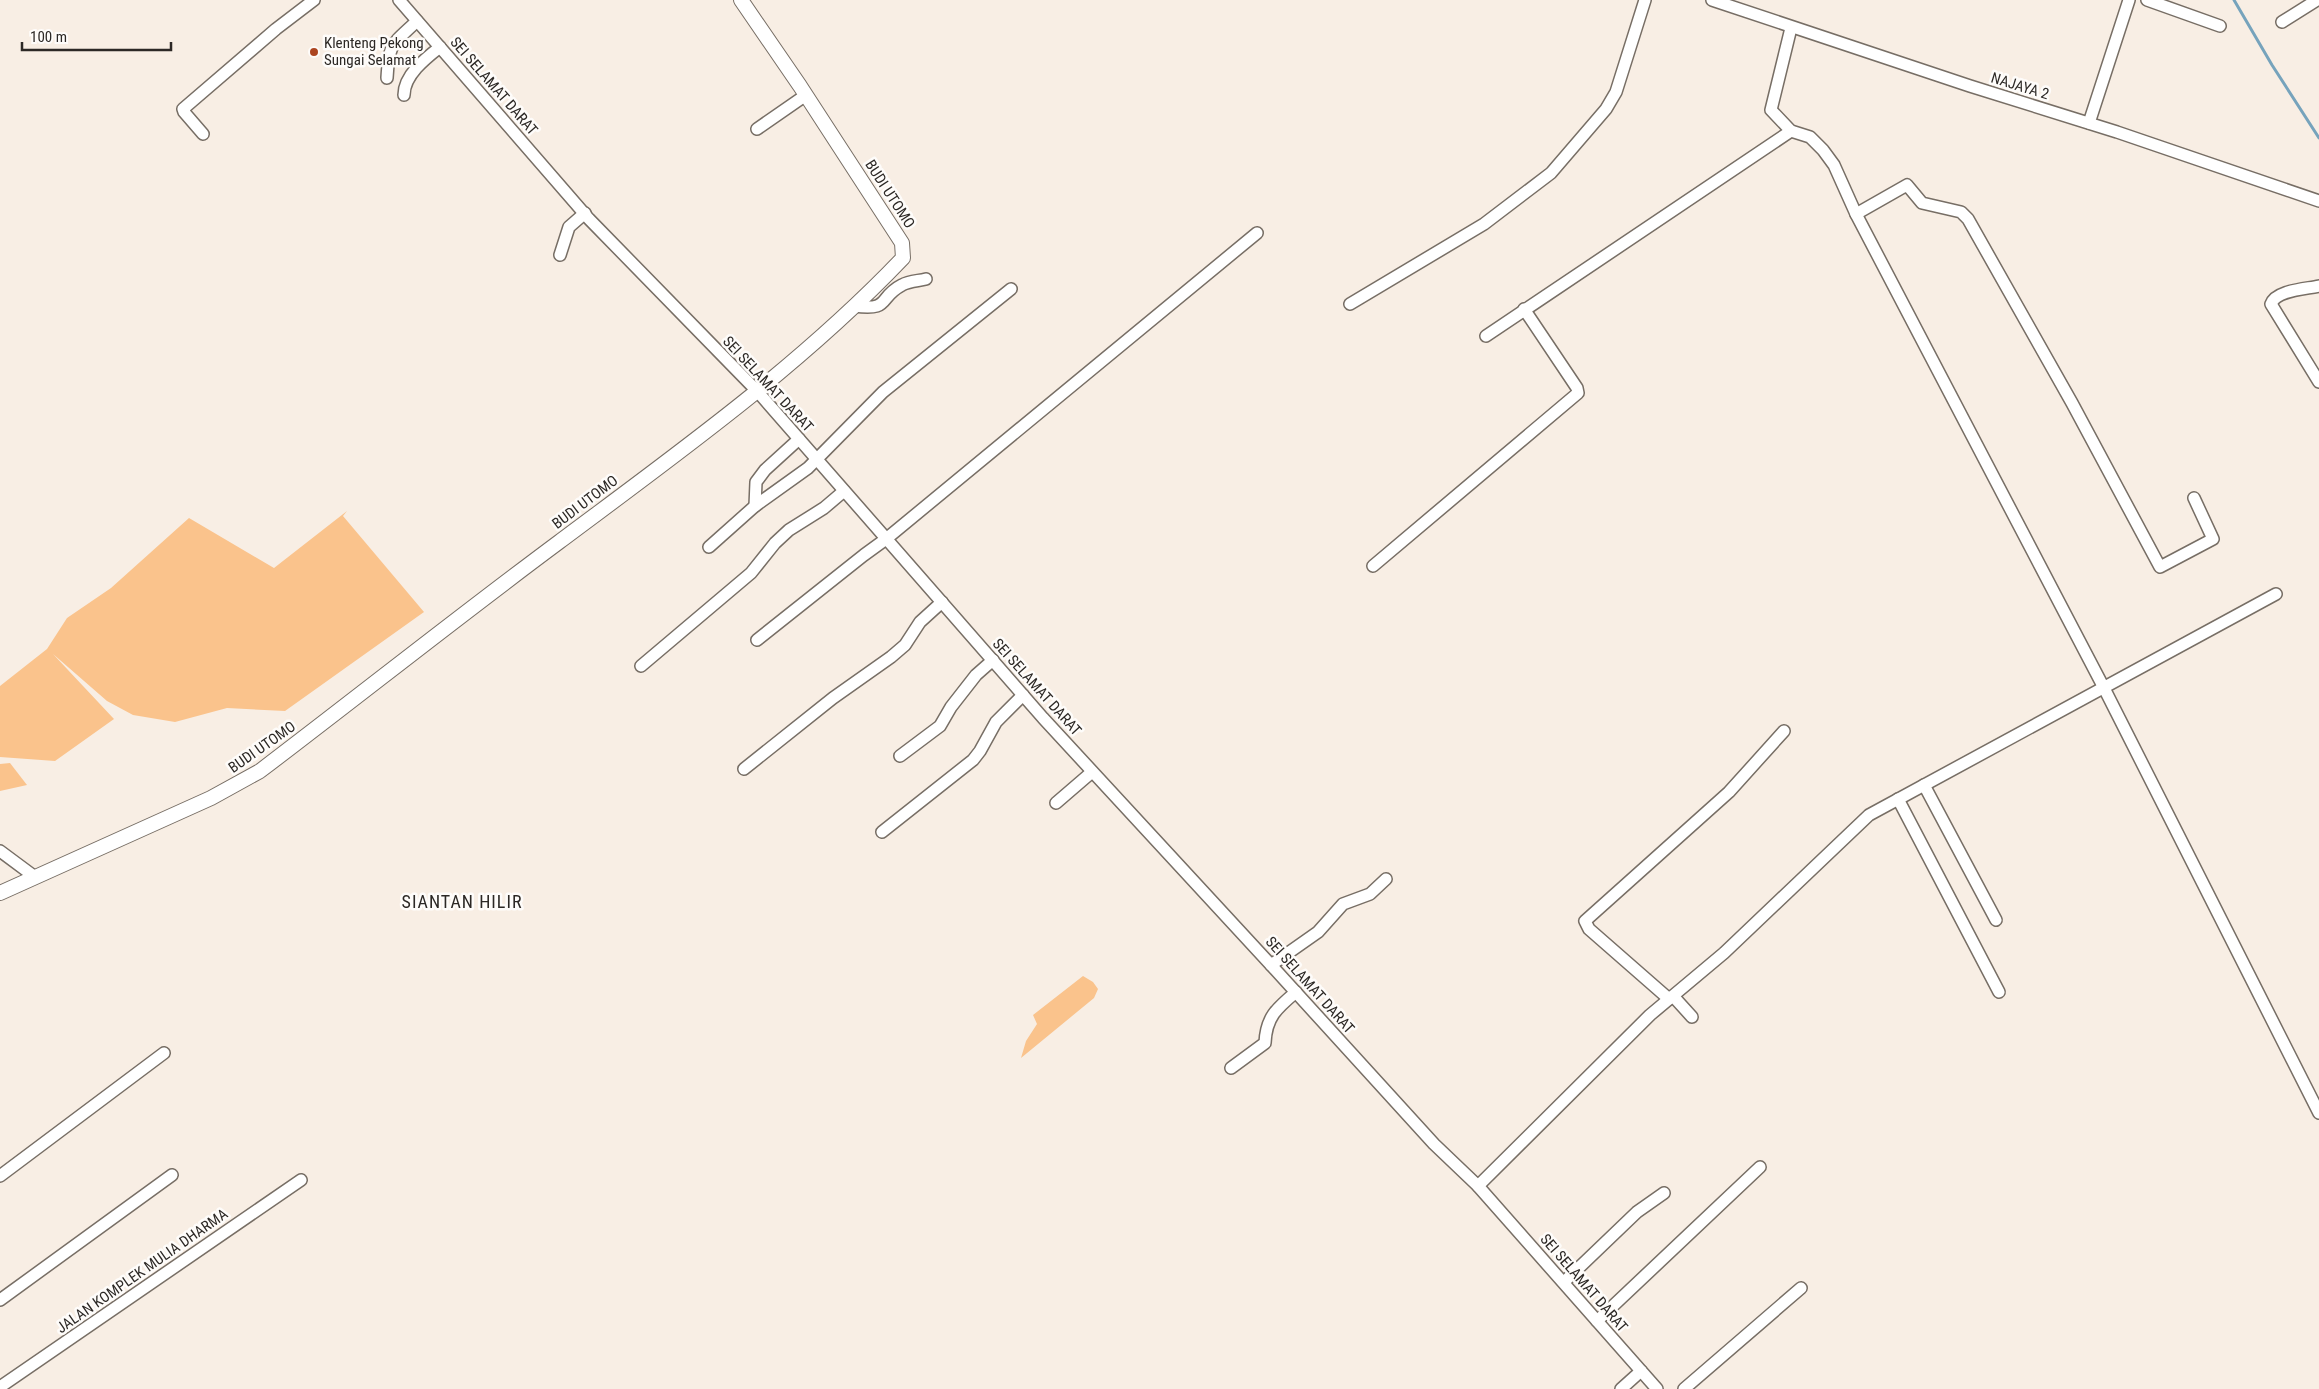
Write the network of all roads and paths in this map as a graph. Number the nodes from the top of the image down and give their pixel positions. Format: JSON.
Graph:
{"nodes":[{"id":1,"x":314,"y":0,"type":"edge"},
{"id":2,"x":399,"y":0,"type":"edge"},
{"id":3,"x":742,"y":0,"type":"edge"},
{"id":4,"x":1645,"y":0,"type":"edge"},
{"id":5,"x":1712,"y":0,"type":"edge"},
{"id":6,"x":2129,"y":0,"type":"edge"},
{"id":7,"x":2147,"y":0,"type":"edge"},
{"id":8,"x":2318,"y":0,"type":"edge"},
{"id":9,"x":417,"y":21,"type":"junction"},
{"id":10,"x":2282,"y":22,"type":"dead end"},
{"id":11,"x":2220,"y":26,"type":"dead end"},
{"id":12,"x":1791,"y":28,"type":"junction"},
{"id":13,"x":440,"y":47,"type":"junction"},
{"id":14,"x":387,"y":78,"type":"dead end"},
{"id":15,"x":404,"y":94,"type":"dead end"},
{"id":16,"x":806,"y":95,"type":"junction"},
{"id":17,"x":2089,"y":123,"type":"junction"},
{"id":18,"x":757,"y":129,"type":"dead end"},
{"id":19,"x":1791,"y":131,"type":"junction"},
{"id":20,"x":203,"y":134,"type":"dead end"},
{"id":21,"x":2319,"y":201,"type":"edge"},
{"id":22,"x":1856,"y":214,"type":"junction"},
{"id":23,"x":582,"y":215,"type":"junction"},
{"id":24,"x":1257,"y":234,"type":"dead end"},
{"id":25,"x":560,"y":256,"type":"dead end"},
{"id":26,"x":926,"y":279,"type":"dead end"},
{"id":27,"x":2319,"y":286,"type":"edge"},
{"id":28,"x":1011,"y":289,"type":"dead end"},
{"id":29,"x":1350,"y":304,"type":"dead end"},
{"id":30,"x":854,"y":306,"type":"junction"},
{"id":31,"x":1524,"y":310,"type":"junction"},
{"id":32,"x":1486,"y":336,"type":"dead end"},
{"id":33,"x":2319,"y":382,"type":"edge"},
{"id":34,"x":754,"y":395,"type":"junction"},
{"id":35,"x":799,"y":439,"type":"junction"},
{"id":36,"x":816,"y":458,"type":"junction"},
{"id":37,"x":844,"y":491,"type":"junction"},
{"id":38,"x":2194,"y":498,"type":"dead end"},
{"id":39,"x":755,"y":506,"type":"junction"},
{"id":40,"x":882,"y":542,"type":"junction"},
{"id":41,"x":709,"y":547,"type":"dead end"},
{"id":42,"x":1373,"y":566,"type":"dead end"},
{"id":43,"x":2276,"y":594,"type":"dead end"},
{"id":44,"x":938,"y":606,"type":"junction"},
{"id":45,"x":757,"y":640,"type":"dead end"},
{"id":46,"x":990,"y":663,"type":"junction"},
{"id":47,"x":641,"y":666,"type":"dead end"},
{"id":48,"x":2104,"y":688,"type":"junction"},
{"id":49,"x":1020,"y":698,"type":"junction"},
{"id":50,"x":1784,"y":731,"type":"dead end"},
{"id":51,"x":900,"y":756,"type":"dead end"},
{"id":52,"x":744,"y":768,"type":"dead end"},
{"id":53,"x":1089,"y":775,"type":"junction"},
{"id":54,"x":1924,"y":785,"type":"junction"},
{"id":55,"x":1898,"y":799,"type":"junction"},
{"id":56,"x":1056,"y":803,"type":"dead end"},
{"id":57,"x":882,"y":832,"type":"dead end"},
{"id":58,"x":0,"y":851,"type":"edge"},
{"id":59,"x":35,"y":877,"type":"junction"},
{"id":60,"x":1386,"y":880,"type":"dead end"},
{"id":61,"x":0,"y":892,"type":"edge"},
{"id":62,"x":1996,"y":920,"type":"dead end"},
{"id":63,"x":1272,"y":964,"type":"junction"},
{"id":64,"x":1999,"y":992,"type":"dead end"},
{"id":65,"x":1293,"y":995,"type":"junction"},
{"id":66,"x":1671,"y":997,"type":"junction"},
{"id":67,"x":1692,"y":1016,"type":"dead end"},
{"id":68,"x":164,"y":1052,"type":"dead end"},
{"id":69,"x":1232,"y":1068,"type":"dead end"},
{"id":70,"x":2319,"y":1113,"type":"edge"},
{"id":71,"x":1760,"y":1167,"type":"dead end"},
{"id":72,"x":172,"y":1175,"type":"dead end"},
{"id":73,"x":0,"y":1176,"type":"edge"},
{"id":74,"x":301,"y":1180,"type":"dead end"},
{"id":75,"x":1478,"y":1186,"type":"junction"},
{"id":76,"x":1664,"y":1193,"type":"dead end"},
{"id":77,"x":1564,"y":1282,"type":"junction"},
{"id":78,"x":1801,"y":1288,"type":"dead end"},
{"id":79,"x":0,"y":1300,"type":"edge"},
{"id":80,"x":1597,"y":1321,"type":"junction"},
{"id":81,"x":1641,"y":1371,"type":"junction"},
{"id":82,"x":0,"y":1387,"type":"edge"},
{"id":83,"x":1621,"y":1389,"type":"edge"},
{"id":84,"x":1657,"y":1389,"type":"edge"},
{"id":85,"x":1684,"y":1389,"type":"edge"}],
"edges":[{"from":1,"to":20,"type":"street"},
{"from":2,"to":9,"type":"street","name":"SEI SELAMAT DARAT"},
{"from":3,"to":16,"type":"street","name":"BUDI UTOMO"},
{"from":4,"to":29,"type":"street"},
{"from":5,"to":12,"type":"street","name":"NAJAYA 2"},
{"from":6,"to":17,"type":"street"},
{"from":7,"to":11,"type":"street"},
{"from":8,"to":10,"type":"street"},
{"from":9,"to":13,"type":"street","name":"SEI SELAMAT DARAT"},
{"from":9,"to":14,"type":"street"},
{"from":12,"to":17,"type":"street","name":"NAJAYA 2"},
{"from":12,"to":19,"type":"street"},
{"from":13,"to":15,"type":"street"},
{"from":13,"to":23,"type":"street","name":"SEI SELAMAT DARAT"},
{"from":16,"to":18,"type":"street"},
{"from":16,"to":30,"type":"street","name":"BUDI UTOMO"},
{"from":17,"to":21,"type":"street","name":"NAJAYA 2"},
{"from":19,"to":22,"type":"street"},
{"from":19,"to":31,"type":"street"},
{"from":22,"to":38,"type":"street"},
{"from":22,"to":48,"type":"street"},
{"from":23,"to":25,"type":"street"},
{"from":23,"to":34,"type":"street","name":"SEI SELAMAT DARAT"},
{"from":24,"to":40,"type":"street"},
{"from":26,"to":30,"type":"street"},
{"from":27,"to":33,"type":"street"},
{"from":28,"to":36,"type":"street"},
{"from":30,"to":34,"type":"street","name":"BUDI UTOMO"},
{"from":31,"to":32,"type":"street"},
{"from":31,"to":42,"type":"street"},
{"from":34,"to":35,"type":"street","name":"SEI SELAMAT DARAT"},
{"from":34,"to":59,"type":"street","name":"BUDI UTOMO"},
{"from":35,"to":36,"type":"street","name":"SEI SELAMAT DARAT"},
{"from":35,"to":39,"type":"street"},
{"from":36,"to":37,"type":"street","name":"SEI SELAMAT DARAT"},
{"from":36,"to":39,"type":"street"},
{"from":37,"to":40,"type":"street","name":"SEI SELAMAT DARAT"},
{"from":37,"to":47,"type":"street"},
{"from":39,"to":41,"type":"street"},
{"from":40,"to":44,"type":"street","name":"SEI SELAMAT DARAT"},
{"from":40,"to":45,"type":"street"},
{"from":43,"to":48,"type":"street"},
{"from":44,"to":46,"type":"street","name":"SEI SELAMAT DARAT"},
{"from":44,"to":52,"type":"street"},
{"from":46,"to":49,"type":"street","name":"SEI SELAMAT DARAT"},
{"from":46,"to":51,"type":"street"},
{"from":48,"to":54,"type":"street"},
{"from":48,"to":70,"type":"street"},
{"from":49,"to":53,"type":"street","name":"SEI SELAMAT DARAT"},
{"from":49,"to":57,"type":"street"},
{"from":50,"to":66,"type":"street"},
{"from":53,"to":56,"type":"street"},
{"from":53,"to":63,"type":"street","name":"SEI SELAMAT DARAT"},
{"from":54,"to":55,"type":"street"},
{"from":54,"to":62,"type":"street"},
{"from":55,"to":64,"type":"street"},
{"from":55,"to":66,"type":"street"},
{"from":58,"to":59,"type":"street"},
{"from":59,"to":61,"type":"street","name":"BUDI UTOMO"},
{"from":60,"to":63,"type":"street"},
{"from":63,"to":65,"type":"street","name":"SEI SELAMAT DARAT"},
{"from":65,"to":69,"type":"street"},
{"from":65,"to":75,"type":"street","name":"SEI SELAMAT DARAT"},
{"from":66,"to":67,"type":"street"},
{"from":66,"to":75,"type":"street"},
{"from":68,"to":73,"type":"street"},
{"from":71,"to":80,"type":"street"},
{"from":72,"to":79,"type":"street"},
{"from":74,"to":82,"type":"street","name":"JALAN KOMPLEK MULIA DHARMA"},
{"from":75,"to":77,"type":"street","name":"SEI SELAMAT DARAT"},
{"from":76,"to":77,"type":"street"},
{"from":77,"to":80,"type":"street","name":"SEI SELAMAT DARAT"},
{"from":78,"to":85,"type":"street"},
{"from":80,"to":81,"type":"street","name":"SEI SELAMAT DARAT"},
{"from":81,"to":83,"type":"street"},
{"from":81,"to":84,"type":"street","name":"SEI SELAMAT DARAT"}]}
